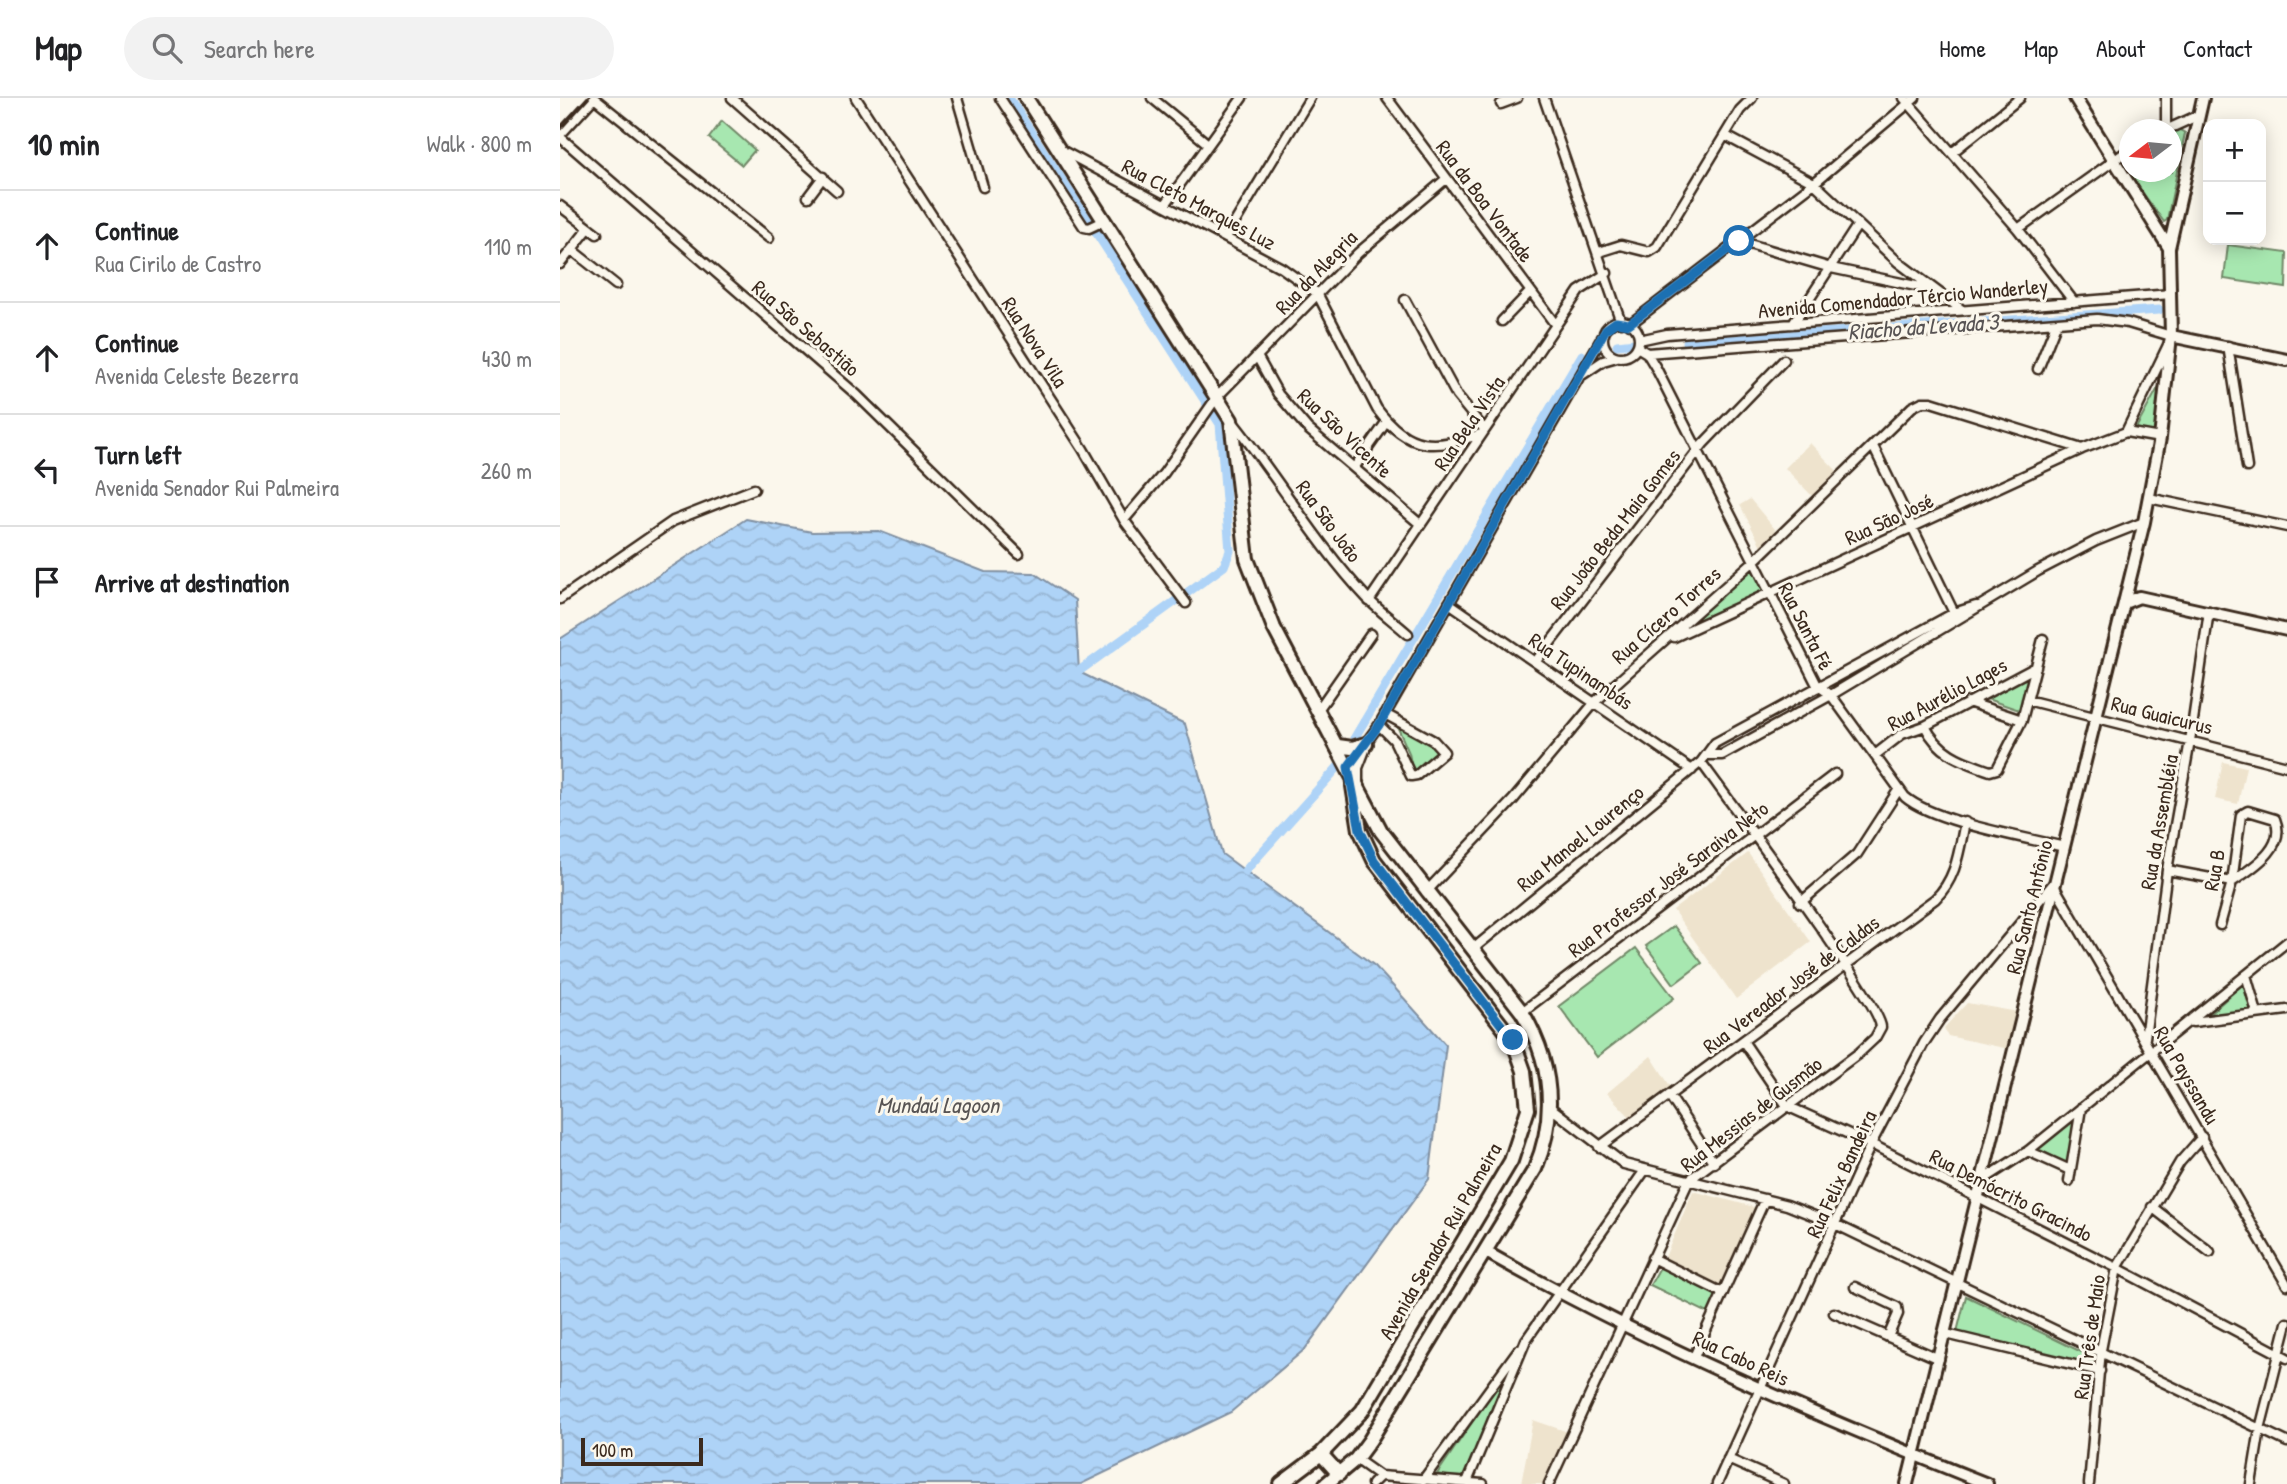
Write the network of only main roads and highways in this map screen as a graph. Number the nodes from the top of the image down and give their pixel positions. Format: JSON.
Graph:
{"nodes":[{"id":1,"x":1026,"y":98,"type":"edge"},
{"id":2,"x":1369,"y":741,"type":"road end"},
{"id":3,"x":1338,"y":746,"type":"junction"},
{"id":4,"x":1349,"y":771,"type":"junction"},
{"id":5,"x":1484,"y":962,"type":"junction"},
{"id":6,"x":1465,"y":977,"type":"junction"},
{"id":7,"x":1497,"y":979,"type":"junction"},
{"id":8,"x":1479,"y":993,"type":"junction"},
{"id":9,"x":1321,"y":1454,"type":"junction"},
{"id":10,"x":1339,"y":1474,"type":"junction"},
{"id":11,"x":1281,"y":1484,"type":"edge"},
{"id":12,"x":1326,"y":1484,"type":"edge"}],
"edges":[{"from":1,"to":3,"type":"main road","name":"Avenida Senador Rui Palmeira"},
{"from":2,"to":3,"type":"main road"},
{"from":3,"to":4,"type":"main road","name":"Avenida Senador Rui Palmeira"},
{"from":4,"to":5,"type":"main road","name":"Avenida Senador Rui Palmeira"},
{"from":4,"to":6,"type":"main road","name":"Avenida Senador Rui Palmeira"},
{"from":5,"to":6,"type":"main road"},
{"from":5,"to":7,"type":"main road","name":"Avenida Senador Rui Palmeira"},
{"from":6,"to":8,"type":"main road","name":"Avenida Senador Rui Palmeira"},
{"from":7,"to":8,"type":"main road"},
{"from":7,"to":10,"type":"main road","name":"Avenida Senador Rui Palmeira"},
{"from":8,"to":9,"type":"main road","name":"Avenida Senador Rui Palmeira"},
{"from":9,"to":10,"type":"main road"},
{"from":9,"to":11,"type":"main road","name":"Avenida Senador Rui Palmeira"},
{"from":10,"to":12,"type":"main road","name":"Avenida Senador Rui Palmeira"}]}
